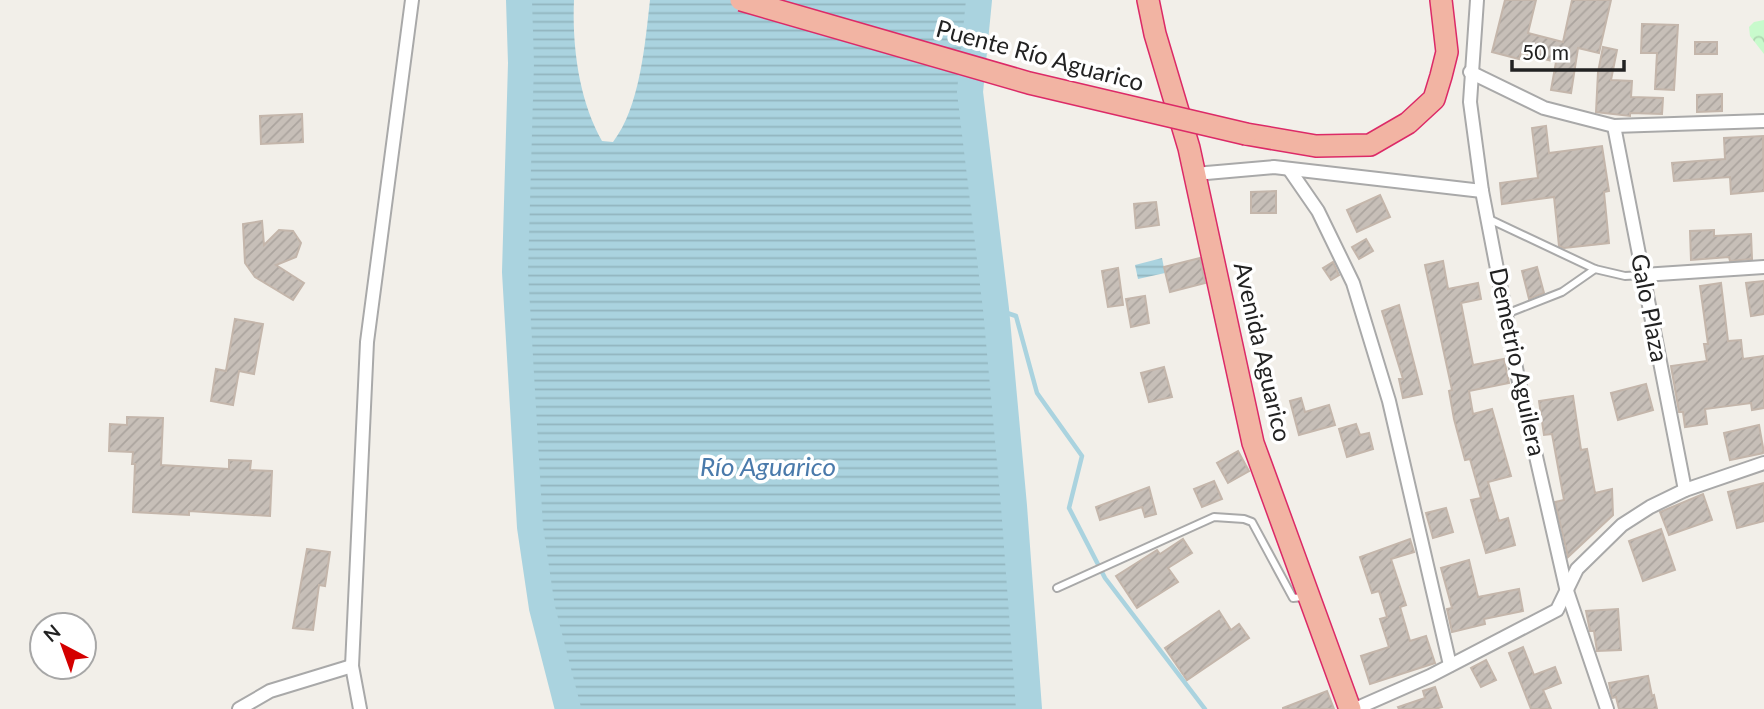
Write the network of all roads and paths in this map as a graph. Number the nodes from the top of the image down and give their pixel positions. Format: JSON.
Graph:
{"nodes":[{"id":1,"x":412,"y":0,"type":"edge"},
{"id":2,"x":741,"y":0,"type":"edge"},
{"id":3,"x":1148,"y":0,"type":"edge"},
{"id":4,"x":1441,"y":0,"type":"edge"},
{"id":5,"x":1477,"y":4,"type":"edge"},
{"id":6,"x":1470,"y":72,"type":"junction"},
{"id":7,"x":1764,"y":121,"type":"edge"},
{"id":8,"x":1614,"y":126,"type":"junction"},
{"id":9,"x":1289,"y":169,"type":"junction"},
{"id":10,"x":1195,"y":174,"type":"junction"},
{"id":11,"x":1482,"y":191,"type":"junction"},
{"id":12,"x":1489,"y":218,"type":"junction"},
{"id":13,"x":1764,"y":267,"type":"edge"},
{"id":14,"x":1595,"y":270,"type":"junction"},
{"id":15,"x":1643,"y":275,"type":"junction"},
{"id":16,"x":1506,"y":314,"type":"junction"},
{"id":17,"x":1764,"y":463,"type":"edge"},
{"id":18,"x":1685,"y":491,"type":"junction"},
{"id":19,"x":1057,"y":588,"type":"dead end"},
{"id":20,"x":1566,"y":588,"type":"junction"},
{"id":21,"x":1309,"y":597,"type":"junction"},
{"id":22,"x":1450,"y":665,"type":"junction"},
{"id":23,"x":352,"y":666,"type":"junction"},
{"id":24,"x":239,"y":709,"type":"edge"},
{"id":25,"x":360,"y":709,"type":"edge"},
{"id":26,"x":1352,"y":709,"type":"edge"},
{"id":27,"x":1607,"y":709,"type":"edge"}],
"edges":[{"from":1,"to":23,"type":"street"},
{"from":2,"to":4,"type":"highway","name":"Puente Río Aguarico","bridge":true},
{"from":3,"to":10,"type":"highway","name":"Avenida Aguarico"},
{"from":5,"to":6,"type":"street","name":"Demetrio Aguilera"},
{"from":6,"to":8,"type":"street"},
{"from":6,"to":11,"type":"street","name":"Demetrio Aguilera"},
{"from":7,"to":8,"type":"street"},
{"from":8,"to":15,"type":"street","name":"Galo Plaza"},
{"from":9,"to":10,"type":"street"},
{"from":9,"to":11,"type":"street"},
{"from":9,"to":22,"type":"street"},
{"from":10,"to":21,"type":"highway","name":"Avenida Aguarico"},
{"from":11,"to":12,"type":"street","name":"Demetrio Aguilera"},
{"from":12,"to":14,"type":"lane"},
{"from":12,"to":16,"type":"street","name":"Demetrio Aguilera"},
{"from":13,"to":15,"type":"street"},
{"from":14,"to":15,"type":"lane"},
{"from":14,"to":16,"type":"lane"},
{"from":15,"to":18,"type":"street","name":"Galo Plaza"},
{"from":16,"to":20,"type":"street","name":"Demetrio Aguilera"},
{"from":17,"to":18,"type":"street"},
{"from":18,"to":20,"type":"street"},
{"from":19,"to":21,"type":"lane"},
{"from":20,"to":22,"type":"street"},
{"from":20,"to":27,"type":"street","name":"Demetrio Aguilera"},
{"from":21,"to":26,"type":"highway","name":"Avenida Aguarico"},
{"from":22,"to":26,"type":"street"},
{"from":23,"to":24,"type":"street"},
{"from":23,"to":25,"type":"street"}]}
